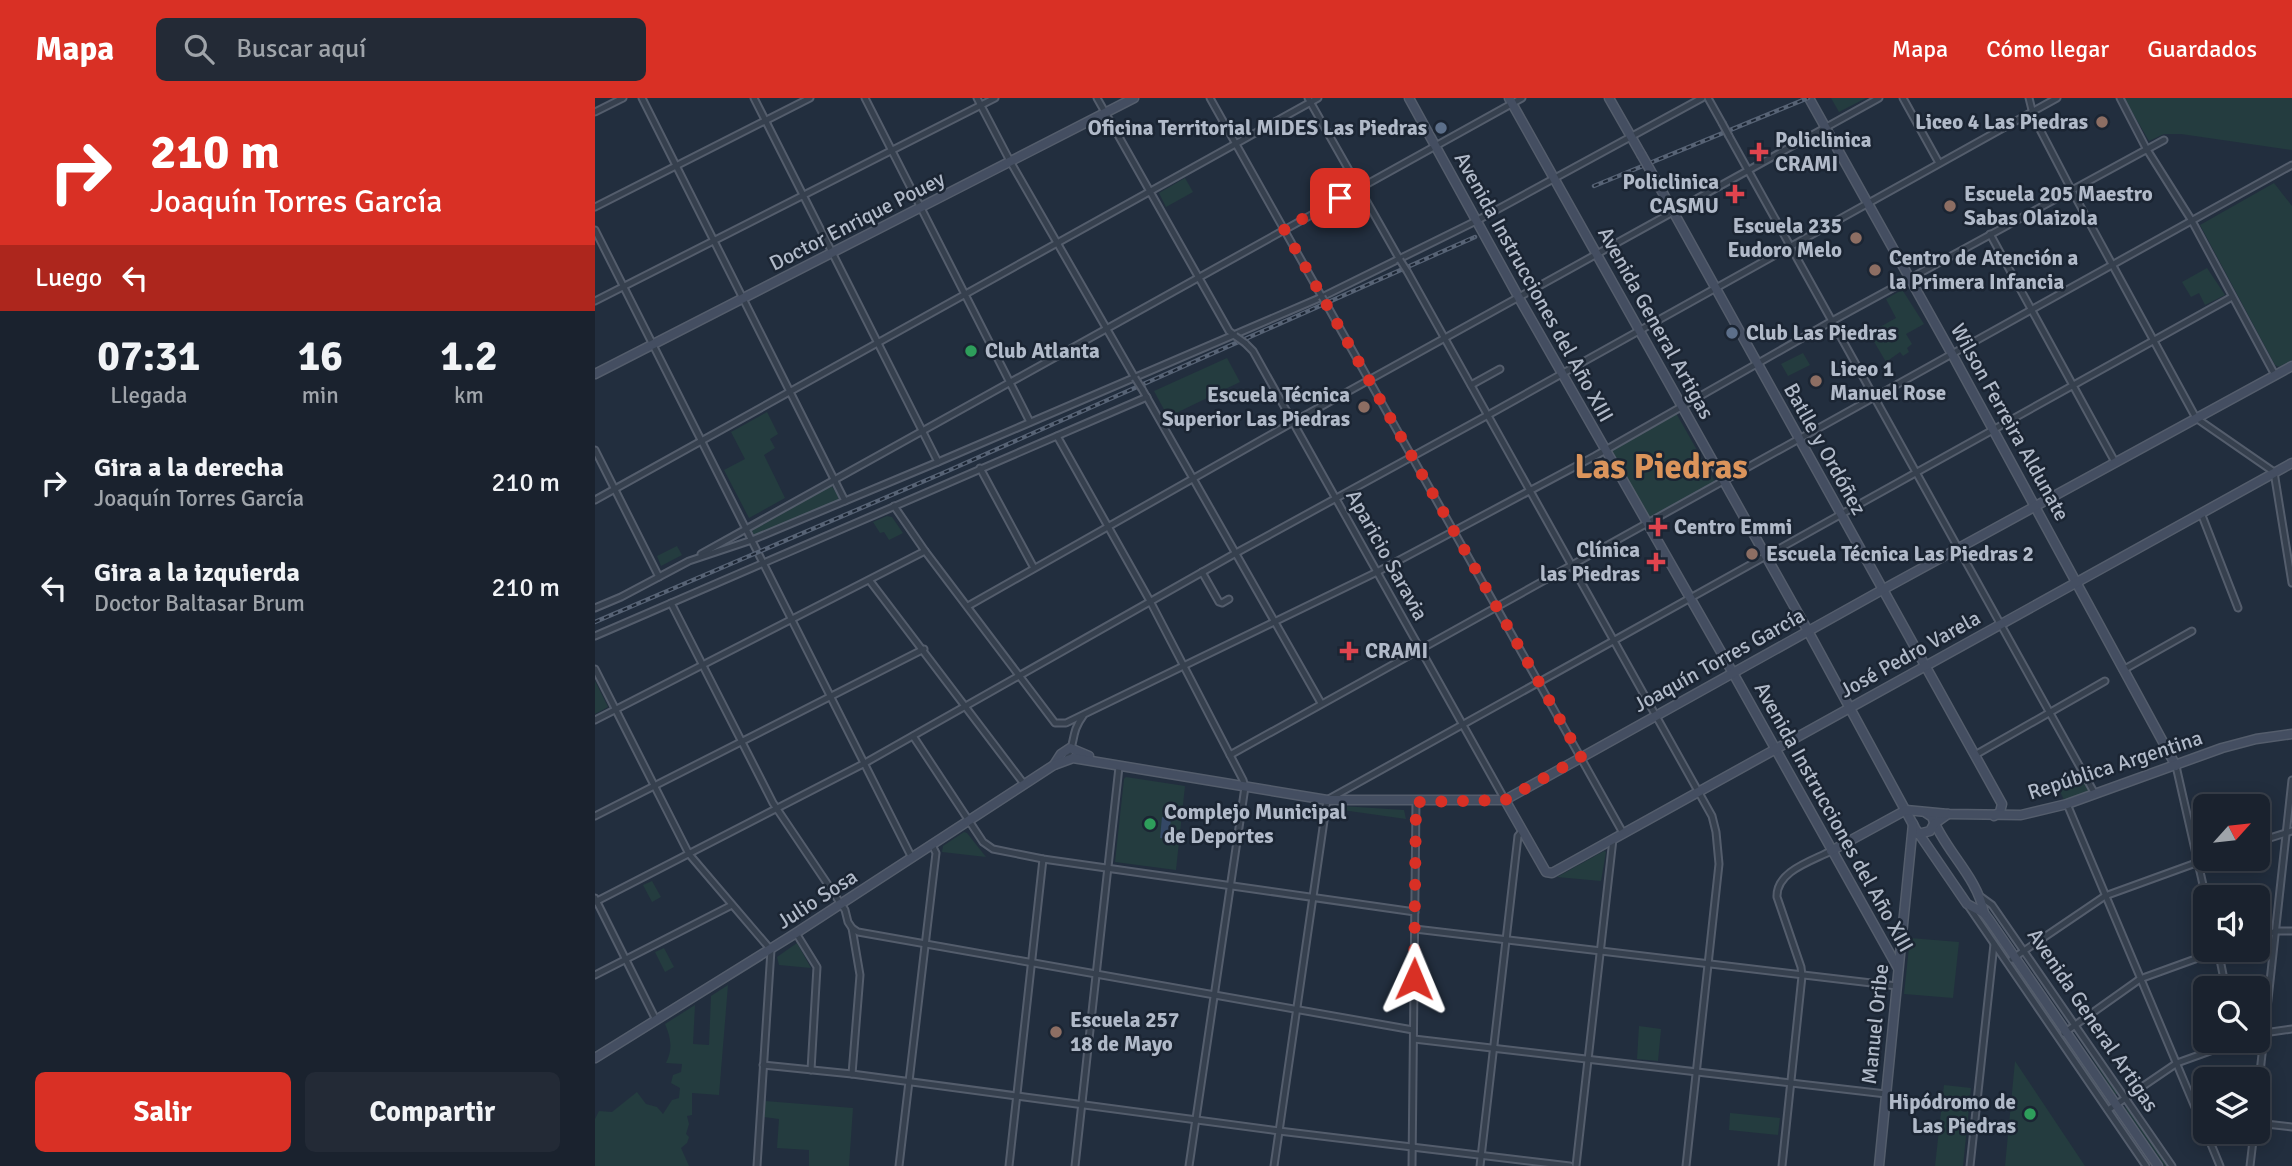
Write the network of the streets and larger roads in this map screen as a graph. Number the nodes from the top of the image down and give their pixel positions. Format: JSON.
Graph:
{"nodes":[{"id":1,"x":623,"y":98,"type":"edge"},
{"id":2,"x":642,"y":98,"type":"edge"},
{"id":3,"x":754,"y":98,"type":"edge"},
{"id":4,"x":810,"y":98,"type":"edge"},
{"id":5,"x":866,"y":98,"type":"edge"},
{"id":6,"x":977,"y":98,"type":"edge"},
{"id":7,"x":995,"y":98,"type":"edge"},
{"id":8,"x":1097,"y":98,"type":"edge"},
{"id":9,"x":1134,"y":98,"type":"edge"},
{"id":10,"x":1210,"y":98,"type":"edge"},
{"id":11,"x":1318,"y":98,"type":"edge"},
{"id":12,"x":1409,"y":98,"type":"edge"},
{"id":13,"x":1522,"y":98,"type":"edge"},
{"id":14,"x":1609,"y":98,"type":"edge"},
{"id":15,"x":1702,"y":98,"type":"edge"},
{"id":16,"x":1708,"y":98,"type":"edge"},
{"id":17,"x":1879,"y":98,"type":"edge"},
{"id":18,"x":1903,"y":98,"type":"edge"},
{"id":19,"x":2029,"y":98,"type":"edge"},
{"id":20,"x":2057,"y":98,"type":"edge"},
{"id":21,"x":2120,"y":98,"type":"edge"},
{"id":22,"x":1809,"y":99,"type":"edge"},
{"id":23,"x":1309,"y":100,"type":"edge"},
{"id":24,"x":1511,"y":101,"type":"edge"},
{"id":25,"x":981,"y":106,"type":"junction"},
{"id":26,"x":2033,"y":111,"type":"junction"},
{"id":27,"x":595,"y":113,"type":"edge"},
{"id":28,"x":1105,"y":113,"type":"junction"},
{"id":29,"x":766,"y":120,"type":"junction"},
{"id":30,"x":1825,"y":128,"type":"junction"},
{"id":31,"x":1631,"y":136,"type":"junction"},
{"id":32,"x":2164,"y":139,"type":"dead end"},
{"id":33,"x":1236,"y":144,"type":"junction"},
{"id":34,"x":1436,"y":146,"type":"junction"},
{"id":35,"x":2145,"y":148,"type":"junction"},
{"id":36,"x":893,"y":152,"type":"junction"},
{"id":37,"x":1010,"y":161,"type":"junction"},
{"id":38,"x":1939,"y":163,"type":"junction"},
{"id":39,"x":676,"y":165,"type":"junction"},
{"id":40,"x":2292,"y":165,"type":"edge"},
{"id":41,"x":1749,"y":171,"type":"junction"},
{"id":42,"x":1553,"y":179,"type":"junction"},
{"id":43,"x":1359,"y":187,"type":"junction"},
{"id":44,"x":2071,"y":190,"type":"junction"},
{"id":45,"x":1150,"y":192,"type":"junction"},
{"id":46,"x":804,"y":196,"type":"junction"},
{"id":47,"x":1867,"y":203,"type":"junction"},
{"id":48,"x":595,"y":207,"type":"edge"},
{"id":49,"x":921,"y":207,"type":"junction"},
{"id":50,"x":1674,"y":212,"type":"junction"},
{"id":51,"x":1476,"y":220,"type":"junction"},
{"id":52,"x":2192,"y":221,"type":"junction"},
{"id":53,"x":1284,"y":229,"type":"junction"},
{"id":54,"x":595,"y":230,"type":"edge"},
{"id":55,"x":1990,"y":234,"type":"junction"},
{"id":56,"x":714,"y":242,"type":"junction"},
{"id":57,"x":1057,"y":242,"type":"junction"},
{"id":58,"x":1790,"y":245,"type":"junction"},
{"id":59,"x":832,"y":254,"type":"junction"},
{"id":60,"x":1597,"y":254,"type":"junction"},
{"id":61,"x":1400,"y":260,"type":"junction"},
{"id":62,"x":2111,"y":265,"type":"junction"},
{"id":63,"x":1199,"y":276,"type":"junction"},
{"id":64,"x":1911,"y":278,"type":"junction"},
{"id":65,"x":624,"y":287,"type":"junction"},
{"id":66,"x":1715,"y":288,"type":"junction"},
{"id":67,"x":965,"y":294,"type":"junction"},
{"id":68,"x":1322,"y":296,"type":"junction"},
{"id":69,"x":2232,"y":297,"type":"junction"},
{"id":70,"x":1519,"y":298,"type":"junction"},
{"id":71,"x":743,"y":299,"type":"junction"},
{"id":72,"x":595,"y":301,"type":"edge"},
{"id":73,"x":2032,"y":309,"type":"junction"},
{"id":74,"x":1832,"y":321,"type":"junction"},
{"id":75,"x":1106,"y":328,"type":"junction"},
{"id":76,"x":1640,"y":330,"type":"junction"},
{"id":77,"x":1234,"y":335,"type":"junction"},
{"id":78,"x":1445,"y":338,"type":"junction"},
{"id":79,"x":2154,"y":341,"type":"junction"},
{"id":80,"x":877,"y":343,"type":"junction"},
{"id":81,"x":653,"y":345,"type":"junction"},
{"id":82,"x":1952,"y":354,"type":"junction"},
{"id":83,"x":1758,"y":363,"type":"junction"},
{"id":84,"x":2292,"y":366,"type":"edge"},
{"id":85,"x":1500,"y":369,"type":"dead end"},
{"id":86,"x":595,"y":374,"type":"edge"},
{"id":87,"x":1561,"y":374,"type":"junction"},
{"id":88,"x":2275,"y":375,"type":"junction"},
{"id":89,"x":1134,"y":378,"type":"junction"},
{"id":90,"x":1370,"y":380,"type":"junction"},
{"id":91,"x":1010,"y":382,"type":"junction"},
{"id":92,"x":2075,"y":384,"type":"junction"},
{"id":93,"x":1471,"y":385,"type":"junction"},
{"id":94,"x":790,"y":391,"type":"junction"},
{"id":95,"x":1147,"y":397,"type":"junction"},
{"id":96,"x":1875,"y":397,"type":"junction"},
{"id":97,"x":1682,"y":405,"type":"junction"},
{"id":98,"x":1488,"y":415,"type":"junction"},
{"id":99,"x":2196,"y":418,"type":"junction"},
{"id":100,"x":1030,"y":422,"type":"junction"},
{"id":101,"x":1293,"y":422,"type":"junction"},
{"id":102,"x":921,"y":430,"type":"junction"},
{"id":103,"x":1994,"y":430,"type":"junction"},
{"id":104,"x":1057,"y":436,"type":"junction"},
{"id":105,"x":1800,"y":438,"type":"junction"},
{"id":106,"x":702,"y":441,"type":"junction"},
{"id":107,"x":595,"y":450,"type":"edge"},
{"id":108,"x":1605,"y":450,"type":"junction"},
{"id":109,"x":1413,"y":456,"type":"junction"},
{"id":110,"x":2115,"y":462,"type":"junction"},
{"id":111,"x":937,"y":463,"type":"junction"},
{"id":112,"x":2292,"y":463,"type":"edge"},
{"id":113,"x":980,"y":468,"type":"junction"},
{"id":114,"x":2274,"y":472,"type":"junction"},
{"id":115,"x":1918,"y":473,"type":"junction"},
{"id":116,"x":834,"y":478,"type":"junction"},
{"id":117,"x":1193,"y":478,"type":"junction"},
{"id":118,"x":1723,"y":480,"type":"junction"},
{"id":119,"x":615,"y":489,"type":"junction"},
{"id":120,"x":1529,"y":490,"type":"junction"},
{"id":121,"x":1336,"y":498,"type":"junction"},
{"id":122,"x":595,"y":500,"type":"edge"},
{"id":123,"x":845,"y":500,"type":"junction"},
{"id":124,"x":2036,"y":505,"type":"junction"},
{"id":125,"x":894,"y":506,"type":"junction"},
{"id":126,"x":2201,"y":513,"type":"junction"},
{"id":127,"x":1842,"y":514,"type":"junction"},
{"id":128,"x":1647,"y":523,"type":"junction"},
{"id":129,"x":1108,"y":526,"type":"junction"},
{"id":130,"x":746,"y":529,"type":"junction"},
{"id":131,"x":1455,"y":531,"type":"junction"},
{"id":132,"x":752,"y":540,"type":"junction"},
{"id":133,"x":1959,"y":548,"type":"junction"},
{"id":134,"x":925,"y":551,"type":"junction"},
{"id":135,"x":1236,"y":553,"type":"junction"},
{"id":136,"x":1766,"y":556,"type":"junction"},
{"id":137,"x":689,"y":561,"type":"junction"},
{"id":138,"x":763,"y":564,"type":"junction"},
{"id":139,"x":1571,"y":564,"type":"junction"},
{"id":140,"x":1034,"y":568,"type":"junction"},
{"id":141,"x":1202,"y":572,"type":"junction"},
{"id":142,"x":1377,"y":572,"type":"junction"},
{"id":143,"x":659,"y":577,"type":"junction"},
{"id":144,"x":870,"y":581,"type":"junction"},
{"id":145,"x":2077,"y":583,"type":"junction"},
{"id":146,"x":2292,"y":583,"type":"edge"},
{"id":147,"x":1882,"y":590,"type":"junction"},
{"id":148,"x":1690,"y":597,"type":"junction"},
{"id":149,"x":1229,"y":599,"type":"dead end"},
{"id":150,"x":1150,"y":601,"type":"junction"},
{"id":151,"x":671,"y":603,"type":"junction"},
{"id":152,"x":968,"y":606,"type":"junction"},
{"id":153,"x":1496,"y":606,"type":"junction"},
{"id":154,"x":595,"y":608,"type":"edge"},
{"id":155,"x":2238,"y":608,"type":"dead end"},
{"id":156,"x":792,"y":621,"type":"junction"},
{"id":157,"x":1276,"y":622,"type":"junction"},
{"id":158,"x":2001,"y":624,"type":"junction"},
{"id":159,"x":1808,"y":631,"type":"junction"},
{"id":160,"x":2192,"y":631,"type":"dead end"},
{"id":161,"x":595,"y":636,"type":"edge"},
{"id":162,"x":1614,"y":639,"type":"junction"},
{"id":163,"x":923,"y":649,"type":"junction"},
{"id":164,"x":1420,"y":649,"type":"junction"},
{"id":165,"x":703,"y":666,"type":"junction"},
{"id":166,"x":1185,"y":666,"type":"junction"},
{"id":167,"x":1925,"y":666,"type":"junction"},
{"id":168,"x":595,"y":669,"type":"edge"},
{"id":169,"x":2123,"y":670,"type":"junction"},
{"id":170,"x":1733,"y":673,"type":"junction"},
{"id":171,"x":1021,"y":675,"type":"junction"},
{"id":172,"x":1538,"y":681,"type":"junction"},
{"id":173,"x":2105,"y":681,"type":"dead end"},
{"id":174,"x":831,"y":696,"type":"junction"},
{"id":175,"x":1321,"y":704,"type":"junction"},
{"id":176,"x":966,"y":706,"type":"junction"},
{"id":177,"x":1850,"y":707,"type":"junction"},
{"id":178,"x":616,"y":709,"type":"junction"},
{"id":179,"x":2050,"y":712,"type":"junction"},
{"id":180,"x":1656,"y":715,"type":"junction"},
{"id":181,"x":1083,"y":716,"type":"junction"},
{"id":182,"x":595,"y":720,"type":"edge"},
{"id":183,"x":1462,"y":724,"type":"junction"},
{"id":184,"x":2292,"y":734,"type":"edge"},
{"id":185,"x":913,"y":736,"type":"junction"},
{"id":186,"x":742,"y":742,"type":"junction"},
{"id":187,"x":1073,"y":748,"type":"junction"},
{"id":188,"x":1775,"y":748,"type":"junction"},
{"id":189,"x":1230,"y":755,"type":"junction"},
{"id":190,"x":1975,"y":755,"type":"junction"},
{"id":191,"x":1581,"y":757,"type":"junction"},
{"id":192,"x":1066,"y":760,"type":"junction"},
{"id":193,"x":865,"y":763,"type":"junction"},
{"id":194,"x":1054,"y":765,"type":"junction"},
{"id":195,"x":2176,"y":766,"type":"junction"},
{"id":196,"x":1119,"y":767,"type":"junction"},
{"id":197,"x":2292,"y":780,"type":"edge"},
{"id":198,"x":1024,"y":784,"type":"junction"},
{"id":199,"x":655,"y":787,"type":"junction"},
{"id":200,"x":1245,"y":788,"type":"junction"},
{"id":201,"x":1699,"y":791,"type":"junction"},
{"id":202,"x":2095,"y":794,"type":"junction"},
{"id":203,"x":1327,"y":800,"type":"junction"},
{"id":204,"x":1505,"y":800,"type":"junction"},
{"id":205,"x":1416,"y":802,"type":"junction"},
{"id":206,"x":2002,"y":804,"type":"junction"},
{"id":207,"x":2067,"y":804,"type":"junction"},
{"id":208,"x":777,"y":809,"type":"junction"},
{"id":209,"x":1906,"y":810,"type":"junction"},
{"id":210,"x":1923,"y":812,"type":"junction"},
{"id":211,"x":1948,"y":814,"type":"junction"},
{"id":212,"x":2012,"y":815,"type":"junction"},
{"id":213,"x":595,"y":816,"type":"edge"},
{"id":214,"x":1994,"y":816,"type":"junction"},
{"id":215,"x":968,"y":821,"type":"junction"},
{"id":216,"x":1913,"y":824,"type":"junction"},
{"id":217,"x":1934,"y":824,"type":"junction"},
{"id":218,"x":1522,"y":831,"type":"junction"},
{"id":219,"x":2289,"y":831,"type":"edge"},
{"id":220,"x":1920,"y":832,"type":"junction"},
{"id":221,"x":1623,"y":833,"type":"junction"},
{"id":222,"x":2270,"y":838,"type":"edge"},
{"id":223,"x":1613,"y":839,"type":"junction"},
{"id":224,"x":2193,"y":840,"type":"edge"},
{"id":225,"x":1910,"y":844,"type":"junction"},
{"id":226,"x":932,"y":845,"type":"junction"},
{"id":227,"x":1831,"y":851,"type":"junction"},
{"id":228,"x":689,"y":854,"type":"junction"},
{"id":229,"x":912,"y":858,"type":"junction"},
{"id":230,"x":1043,"y":859,"type":"junction"},
{"id":231,"x":2193,"y":864,"type":"edge"},
{"id":232,"x":1108,"y":868,"type":"junction"},
{"id":233,"x":1546,"y":872,"type":"joint"},
{"id":234,"x":1974,"y":885,"type":"junction"},
{"id":235,"x":1230,"y":886,"type":"junction"},
{"id":236,"x":1961,"y":893,"type":"junction"},
{"id":237,"x":2105,"y":895,"type":"junction"},
{"id":238,"x":1981,"y":897,"type":"junction"},
{"id":239,"x":1313,"y":898,"type":"junction"},
{"id":240,"x":596,"y":900,"type":"edge"},
{"id":241,"x":1968,"y":904,"type":"junction"},
{"id":242,"x":732,"y":905,"type":"junction"},
{"id":243,"x":840,"y":905,"type":"junction"},
{"id":244,"x":1415,"y":912,"type":"junction"},
{"id":245,"x":1984,"y":913,"type":"junction"},
{"id":246,"x":852,"y":928,"type":"junction"},
{"id":247,"x":1415,"y":929,"type":"junction"},
{"id":248,"x":2276,"y":931,"type":"junction"},
{"id":249,"x":2292,"y":931,"type":"edge"},
{"id":250,"x":796,"y":933,"type":"junction"},
{"id":251,"x":2270,"y":933,"type":"edge"},
{"id":252,"x":1506,"y":940,"type":"junction"},
{"id":253,"x":926,"y":944,"type":"junction"},
{"id":254,"x":1994,"y":944,"type":"junction"},
{"id":255,"x":771,"y":950,"type":"junction"},
{"id":256,"x":2024,"y":951,"type":"junction"},
{"id":257,"x":1600,"y":952,"type":"junction"},
{"id":258,"x":2015,"y":957,"type":"junction"},
{"id":259,"x":626,"y":960,"type":"junction"},
{"id":260,"x":2193,"y":960,"type":"edge"},
{"id":261,"x":1031,"y":962,"type":"junction"},
{"id":262,"x":2007,"y":963,"type":"junction"},
{"id":263,"x":1708,"y":965,"type":"junction"},
{"id":264,"x":1898,"y":968,"type":"junction"},
{"id":265,"x":1096,"y":974,"type":"junction"},
{"id":266,"x":595,"y":975,"type":"edge"},
{"id":267,"x":1802,"y":976,"type":"junction"},
{"id":268,"x":2140,"y":979,"type":"junction"},
{"id":269,"x":1897,"y":986,"type":"junction"},
{"id":270,"x":2270,"y":986,"type":"edge"},
{"id":271,"x":1214,"y":996,"type":"junction"},
{"id":272,"x":1296,"y":1010,"type":"junction"},
{"id":273,"x":656,"y":1021,"type":"junction"},
{"id":274,"x":2070,"y":1028,"type":"junction"},
{"id":275,"x":2292,"y":1029,"type":"edge"},
{"id":276,"x":1413,"y":1030,"type":"junction"},
{"id":277,"x":2270,"y":1031,"type":"edge"},
{"id":278,"x":2058,"y":1037,"type":"junction"},
{"id":279,"x":1414,"y":1039,"type":"junction"},
{"id":280,"x":1493,"y":1049,"type":"junction"},
{"id":281,"x":2205,"y":1053,"type":"edge"},
{"id":282,"x":595,"y":1058,"type":"edge"},
{"id":283,"x":1588,"y":1060,"type":"junction"},
{"id":284,"x":2177,"y":1063,"type":"junction"},
{"id":285,"x":763,"y":1065,"type":"junction"},
{"id":286,"x":811,"y":1070,"type":"junction"},
{"id":287,"x":1697,"y":1072,"type":"junction"},
{"id":288,"x":852,"y":1074,"type":"junction"},
{"id":289,"x":908,"y":1083,"type":"junction"},
{"id":290,"x":1791,"y":1083,"type":"junction"},
{"id":291,"x":1886,"y":1094,"type":"junction"},
{"id":292,"x":1017,"y":1097,"type":"junction"},
{"id":293,"x":2125,"y":1098,"type":"junction"},
{"id":294,"x":2193,"y":1102,"type":"edge"},
{"id":295,"x":2116,"y":1104,"type":"junction"},
{"id":296,"x":1081,"y":1106,"type":"junction"},
{"id":297,"x":2108,"y":1110,"type":"junction"},
{"id":298,"x":1196,"y":1120,"type":"junction"},
{"id":299,"x":2270,"y":1124,"type":"edge"},
{"id":300,"x":2292,"y":1127,"type":"edge"},
{"id":301,"x":1279,"y":1131,"type":"junction"},
{"id":302,"x":2211,"y":1144,"type":"edge"},
{"id":303,"x":2253,"y":1144,"type":"edge"},
{"id":304,"x":1412,"y":1147,"type":"junction"},
{"id":305,"x":1482,"y":1156,"type":"junction"},
{"id":306,"x":757,"y":1166,"type":"edge"},
{"id":307,"x":899,"y":1166,"type":"edge"},
{"id":308,"x":1009,"y":1166,"type":"edge"},
{"id":309,"x":1075,"y":1166,"type":"edge"},
{"id":310,"x":1189,"y":1166,"type":"edge"},
{"id":311,"x":1274,"y":1166,"type":"edge"},
{"id":312,"x":1412,"y":1166,"type":"edge"},
{"id":313,"x":1481,"y":1166,"type":"edge"},
{"id":314,"x":1570,"y":1166,"type":"edge"},
{"id":315,"x":1576,"y":1166,"type":"edge"},
{"id":316,"x":1686,"y":1166,"type":"edge"},
{"id":317,"x":1781,"y":1166,"type":"edge"},
{"id":318,"x":1879,"y":1166,"type":"edge"},
{"id":319,"x":1970,"y":1166,"type":"edge"},
{"id":320,"x":2146,"y":1166,"type":"edge"},
{"id":321,"x":2158,"y":1166,"type":"edge"},
{"id":322,"x":2172,"y":1166,"type":"edge"},
{"id":323,"x":2220,"y":1166,"type":"edge"},
{"id":324,"x":2250,"y":1166,"type":"edge"}],
"edges":[{"from":1,"to":27,"type":"street"},
{"from":2,"to":39,"type":"street"},
{"from":3,"to":29,"type":"street"},
{"from":4,"to":29,"type":"street"},
{"from":5,"to":36,"type":"street"},
{"from":6,"to":25,"type":"street"},
{"from":7,"to":25,"type":"street"},
{"from":8,"to":28,"type":"street"},
{"from":9,"to":28,"type":"street","name":"Doctor Enrique Pouey"},
{"from":10,"to":33,"type":"street"},
{"from":11,"to":23,"type":"street"},
{"from":12,"to":34,"type":"street","name":"Avenida Instrucciones del Año XIII"},
{"from":13,"to":24,"type":"street"},
{"from":14,"to":31,"type":"street","name":"Batlle y Ordóñez"},
{"from":15,"to":31,"type":"street"},
{"from":16,"to":41,"type":"street","bridge":true},
{"from":17,"to":30,"type":"street"},
{"from":18,"to":38,"type":"street"},
{"from":19,"to":26,"type":"street"},
{"from":20,"to":26,"type":"street"},
{"from":21,"to":35,"type":"street"},
{"from":22,"to":30,"type":"street","name":"Wilson Ferreira Aldunate"},
{"from":23,"to":33,"type":"street"},
{"from":23,"to":43,"type":"street"},
{"from":24,"to":34,"type":"street"},
{"from":24,"to":42,"type":"street","name":"Avenida General Artigas"},
{"from":25,"to":36,"type":"street"},
{"from":25,"to":37,"type":"street"},
{"from":26,"to":38,"type":"street"},
{"from":26,"to":44,"type":"street"},
{"from":28,"to":37,"type":"street","name":"Doctor Enrique Pouey"},
{"from":28,"to":45,"type":"street"},
{"from":29,"to":39,"type":"street"},
{"from":29,"to":46,"type":"street"},
{"from":30,"to":41,"type":"street"},
{"from":30,"to":47,"type":"street","name":"Wilson Ferreira Aldunate"},
{"from":31,"to":42,"type":"street"},
{"from":31,"to":50,"type":"street","name":"Batlle y Ordóñez","bridge":true},
{"from":32,"to":35,"type":"street"},
{"from":33,"to":45,"type":"street"},
{"from":33,"to":53,"type":"street"},
{"from":34,"to":43,"type":"street"},
{"from":34,"to":51,"type":"street","name":"Avenida Instrucciones del Año XIII"},
{"from":35,"to":44,"type":"street"},
{"from":35,"to":52,"type":"street"},
{"from":36,"to":46,"type":"street"},
{"from":36,"to":49,"type":"street"},
{"from":37,"to":49,"type":"street","name":"Doctor Enrique Pouey"},
{"from":37,"to":57,"type":"street"},
{"from":38,"to":47,"type":"street"},
{"from":39,"to":48,"type":"street"},
{"from":39,"to":56,"type":"street"},
{"from":40,"to":52,"type":"street"},
{"from":41,"to":50,"type":"street"},
{"from":41,"to":58,"type":"street"},
{"from":42,"to":51,"type":"street"},
{"from":42,"to":60,"type":"street","name":"Avenida General Artigas"},
{"from":43,"to":53,"type":"street"},
{"from":43,"to":61,"type":"street"},
{"from":44,"to":55,"type":"street"},
{"from":44,"to":62,"type":"street"},
{"from":45,"to":57,"type":"street"},
{"from":45,"to":63,"type":"street"},
{"from":46,"to":56,"type":"street"},
{"from":46,"to":59,"type":"street"},
{"from":47,"to":58,"type":"street"},
{"from":47,"to":64,"type":"street","name":"Wilson Ferreira Aldunate"},
{"from":49,"to":59,"type":"street","name":"Doctor Enrique Pouey"},
{"from":49,"to":67,"type":"street"},
{"from":50,"to":60,"type":"street"},
{"from":50,"to":66,"type":"street","name":"Batlle y Ordóñez"},
{"from":51,"to":61,"type":"street"},
{"from":51,"to":70,"type":"street","name":"Avenida Instrucciones del Año XIII"},
{"from":52,"to":62,"type":"street"},
{"from":52,"to":69,"type":"street"},
{"from":53,"to":63,"type":"street"},
{"from":53,"to":68,"type":"street"},
{"from":54,"to":65,"type":"street"},
{"from":55,"to":64,"type":"street"},
{"from":55,"to":73,"type":"street"},
{"from":56,"to":65,"type":"street"},
{"from":56,"to":71,"type":"street"},
{"from":57,"to":67,"type":"street"},
{"from":57,"to":75,"type":"street"},
{"from":58,"to":66,"type":"street"},
{"from":58,"to":74,"type":"street"},
{"from":59,"to":71,"type":"street","name":"Doctor Enrique Pouey"},
{"from":59,"to":80,"type":"street"},
{"from":60,"to":70,"type":"street"},
{"from":60,"to":76,"type":"street","name":"Avenida General Artigas"},
{"from":61,"to":68,"type":"street"},
{"from":61,"to":78,"type":"street","bridge":true},
{"from":62,"to":73,"type":"street"},
{"from":62,"to":79,"type":"street"},
{"from":63,"to":75,"type":"street"},
{"from":63,"to":77,"type":"street"},
{"from":64,"to":74,"type":"street"},
{"from":64,"to":82,"type":"street","name":"Wilson Ferreira Aldunate"},
{"from":65,"to":72,"type":"street"},
{"from":65,"to":81,"type":"street"},
{"from":66,"to":76,"type":"street"},
{"from":66,"to":83,"type":"street","name":"Batlle y Ordóñez"},
{"from":67,"to":80,"type":"street"},
{"from":67,"to":91,"type":"street"},
{"from":68,"to":77,"type":"street"},
{"from":68,"to":90,"type":"street","bridge":true},
{"from":69,"to":79,"type":"street"},
{"from":69,"to":88,"type":"street"},
{"from":70,"to":78,"type":"street"},
{"from":70,"to":87,"type":"street","name":"Avenida Instrucciones del Año XIII"},
{"from":71,"to":81,"type":"street","name":"Doctor Enrique Pouey"},
{"from":71,"to":94,"type":"street"},
{"from":73,"to":82,"type":"street"},
{"from":73,"to":92,"type":"street"},
{"from":74,"to":83,"type":"street"},
{"from":74,"to":96,"type":"street"},
{"from":75,"to":89,"type":"street"},
{"from":75,"to":91,"type":"street"},
{"from":76,"to":87,"type":"street"},
{"from":76,"to":97,"type":"street","name":"Avenida General Artigas"},
{"from":77,"to":89,"type":"street"},
{"from":77,"to":101,"type":"street","name":"Aparicio Saravia","bridge":true},
{"from":78,"to":90,"type":"street"},
{"from":78,"to":93,"type":"street"},
{"from":79,"to":92,"type":"street"},
{"from":79,"to":99,"type":"street"},
{"from":80,"to":94,"type":"street"},
{"from":80,"to":102,"type":"street"},
{"from":81,"to":86,"type":"street","name":"Doctor Enrique Pouey"},
{"from":81,"to":106,"type":"street"},
{"from":82,"to":96,"type":"street"},
{"from":82,"to":103,"type":"street","name":"Wilson Ferreira Aldunate"},
{"from":83,"to":97,"type":"street"},
{"from":83,"to":105,"type":"street","name":"Batlle y Ordóñez"},
{"from":84,"to":88,"type":"street","name":"Joaquín Torres García"},
{"from":85,"to":93,"type":"street"},
{"from":87,"to":98,"type":"street"},
{"from":87,"to":108,"type":"street","name":"Avenida Instrucciones del Año XIII"},
{"from":88,"to":99,"type":"street","name":"Joaquín Torres García"},
{"from":89,"to":95,"type":"street","bridge":true},
{"from":89,"to":100,"type":"street"},
{"from":90,"to":101,"type":"street"},
{"from":90,"to":109,"type":"street"},
{"from":91,"to":100,"type":"street"},
{"from":91,"to":102,"type":"street"},
{"from":92,"to":103,"type":"street"},
{"from":92,"to":110,"type":"street"},
{"from":93,"to":98,"type":"street"},
{"from":94,"to":106,"type":"street"},
{"from":94,"to":116,"type":"street"},
{"from":95,"to":104,"type":"street"},
{"from":95,"to":117,"type":"street"},
{"from":96,"to":105,"type":"street"},
{"from":96,"to":115,"type":"street"},
{"from":97,"to":108,"type":"street"},
{"from":97,"to":118,"type":"street","name":"Avenida General Artigas"},
{"from":98,"to":109,"type":"street"},
{"from":98,"to":120,"type":"street"},
{"from":99,"to":110,"type":"street","name":"Joaquín Torres García"},
{"from":99,"to":114,"type":"street"},
{"from":100,"to":111,"type":"street"},
{"from":101,"to":117,"type":"street"},
{"from":101,"to":121,"type":"street","name":"Aparicio Saravia"},
{"from":102,"to":111,"type":"street"},
{"from":102,"to":116,"type":"street"},
{"from":103,"to":115,"type":"street"},
{"from":103,"to":124,"type":"street","name":"Wilson Ferreira Aldunate"},
{"from":104,"to":113,"type":"street"},
{"from":104,"to":129,"type":"street"},
{"from":105,"to":118,"type":"street"},
{"from":105,"to":127,"type":"street","name":"Batlle y Ordóñez"},
{"from":106,"to":119,"type":"street"},
{"from":106,"to":130,"type":"street"},
{"from":107,"to":119,"type":"street"},
{"from":108,"to":120,"type":"street"},
{"from":108,"to":128,"type":"street","name":"Avenida Instrucciones del Año XIII"},
{"from":109,"to":121,"type":"street"},
{"from":109,"to":131,"type":"street"},
{"from":110,"to":124,"type":"street","name":"Joaquín Torres García"},
{"from":111,"to":123,"type":"street"},
{"from":112,"to":114,"type":"street","name":"José Pedro Varela"},
{"from":113,"to":125,"type":"street"},
{"from":113,"to":140,"type":"street"},
{"from":114,"to":126,"type":"street","name":"José Pedro Varela"},
{"from":114,"to":146,"type":"street"},
{"from":115,"to":127,"type":"street"},
{"from":115,"to":133,"type":"street"},
{"from":116,"to":123,"type":"street"},
{"from":116,"to":130,"type":"street"},
{"from":117,"to":129,"type":"street"},
{"from":117,"to":135,"type":"street"},
{"from":118,"to":128,"type":"street"},
{"from":118,"to":136,"type":"street","name":"Avenida General Artigas"},
{"from":119,"to":122,"type":"street"},
{"from":119,"to":143,"type":"street"},
{"from":120,"to":131,"type":"street"},
{"from":120,"to":139,"type":"street"},
{"from":121,"to":135,"type":"street"},
{"from":121,"to":142,"type":"street","name":"Aparicio Saravia"},
{"from":123,"to":132,"type":"street"},
{"from":124,"to":133,"type":"street","name":"Joaquín Torres García"},
{"from":124,"to":145,"type":"street","name":"Wilson Ferreira Aldunate"},
{"from":125,"to":134,"type":"street"},
{"from":125,"to":138,"type":"street"},
{"from":126,"to":145,"type":"street","name":"José Pedro Varela"},
{"from":126,"to":155,"type":"street"},
{"from":127,"to":136,"type":"street"},
{"from":127,"to":147,"type":"street","name":"Batlle y Ordóñez"},
{"from":128,"to":139,"type":"street"},
{"from":128,"to":148,"type":"street","name":"Avenida Instrucciones del Año XIII"},
{"from":129,"to":140,"type":"street"},
{"from":129,"to":150,"type":"street"},
{"from":130,"to":132,"type":"street"},
{"from":130,"to":137,"type":"street"},
{"from":131,"to":142,"type":"street"},
{"from":131,"to":153,"type":"street"},
{"from":132,"to":137,"type":"street"},
{"from":132,"to":138,"type":"street"},
{"from":133,"to":147,"type":"street","name":"Joaquín Torres García"},
{"from":133,"to":158,"type":"street"},
{"from":134,"to":144,"type":"street"},
{"from":134,"to":152,"type":"street"},
{"from":135,"to":141,"type":"street"},
{"from":135,"to":157,"type":"street"},
{"from":136,"to":148,"type":"street"},
{"from":136,"to":159,"type":"street","name":"Avenida General Artigas"},
{"from":137,"to":143,"type":"street"},
{"from":138,"to":151,"type":"street"},
{"from":138,"to":156,"type":"street"},
{"from":139,"to":153,"type":"street"},
{"from":139,"to":162,"type":"street"},
{"from":140,"to":152,"type":"street"},
{"from":141,"to":149,"type":"street"},
{"from":141,"to":150,"type":"street"},
{"from":142,"to":157,"type":"street"},
{"from":142,"to":164,"type":"street","name":"Aparicio Saravia"},
{"from":143,"to":154,"type":"street"},
{"from":144,"to":156,"type":"street"},
{"from":144,"to":163,"type":"street"},
{"from":145,"to":158,"type":"street","name":"José Pedro Varela"},
{"from":145,"to":169,"type":"street","name":"Wilson Ferreira Aldunate"},
{"from":147,"to":159,"type":"street","name":"Joaquín Torres García"},
{"from":147,"to":167,"type":"street","name":"Batlle y Ordóñez"},
{"from":148,"to":162,"type":"street"},
{"from":148,"to":170,"type":"street","name":"Avenida Instrucciones del Año XIII"},
{"from":150,"to":166,"type":"street"},
{"from":150,"to":171,"type":"street"},
{"from":151,"to":161,"type":"street"},
{"from":151,"to":165,"type":"street"},
{"from":152,"to":171,"type":"street"},
{"from":153,"to":164,"type":"street"},
{"from":153,"to":172,"type":"street"},
{"from":156,"to":165,"type":"street"},
{"from":156,"to":174,"type":"street"},
{"from":157,"to":166,"type":"street"},
{"from":157,"to":175,"type":"street"},
{"from":158,"to":167,"type":"street","name":"José Pedro Varela"},
{"from":158,"to":179,"type":"street"},
{"from":159,"to":170,"type":"street","name":"Joaquín Torres García"},
{"from":159,"to":177,"type":"street","name":"Avenida General Artigas"},
{"from":160,"to":169,"type":"street"},
{"from":162,"to":172,"type":"street"},
{"from":162,"to":180,"type":"street"},
{"from":163,"to":174,"type":"street"},
{"from":163,"to":176,"type":"street"},
{"from":164,"to":175,"type":"street"},
{"from":164,"to":183,"type":"street","name":"Aparicio Saravia"},
{"from":165,"to":178,"type":"street"},
{"from":165,"to":186,"type":"street"},
{"from":166,"to":181,"type":"street"},
{"from":166,"to":189,"type":"street"},
{"from":167,"to":177,"type":"street","name":"José Pedro Varela"},
{"from":167,"to":190,"type":"street","name":"Batlle y Ordóñez"},
{"from":168,"to":178,"type":"street"},
{"from":169,"to":195,"type":"street","name":"Wilson Ferreira Aldunate"},
{"from":170,"to":180,"type":"street","name":"Joaquín Torres García"},
{"from":170,"to":188,"type":"street","name":"Avenida Instrucciones del Año XIII"},
{"from":171,"to":176,"type":"street"},
{"from":171,"to":181,"type":"street"},
{"from":172,"to":183,"type":"street"},
{"from":172,"to":191,"type":"street"},
{"from":173,"to":179,"type":"street"},
{"from":174,"to":186,"type":"street"},
{"from":174,"to":193,"type":"street"},
{"from":175,"to":189,"type":"street"},
{"from":176,"to":185,"type":"street"},
{"from":176,"to":198,"type":"street"},
{"from":177,"to":188,"type":"street","name":"José Pedro Varela"},
{"from":177,"to":209,"type":"street","name":"Avenida General Artigas"},
{"from":178,"to":182,"type":"street"},
{"from":178,"to":199,"type":"street"},
{"from":179,"to":190,"type":"street"},
{"from":179,"to":202,"type":"street"},
{"from":180,"to":191,"type":"street","name":"Joaquín Torres García"},
{"from":180,"to":201,"type":"street"},
{"from":181,"to":187,"type":"street"},
{"from":183,"to":203,"type":"street"},
{"from":183,"to":204,"type":"street","name":"Aparicio Saravia"},
{"from":184,"to":195,"type":"street","name":"República Argentina"},
{"from":185,"to":193,"type":"street"},
{"from":185,"to":215,"type":"street"},
{"from":186,"to":199,"type":"street"},
{"from":186,"to":208,"type":"street"},
{"from":187,"to":192,"type":"street"},
{"from":187,"to":194,"type":"street"},
{"from":187,"to":196,"type":"street","name":"Joaquín Torres García"},
{"from":188,"to":201,"type":"street","name":"José Pedro Varela"},
{"from":188,"to":227,"type":"street","name":"Avenida Instrucciones del Año XIII"},
{"from":189,"to":200,"type":"street"},
{"from":190,"to":206,"type":"street","name":"Batlle y Ordóñez"},
{"from":191,"to":204,"type":"street","name":"Joaquín Torres García"},
{"from":191,"to":221,"type":"street"},
{"from":192,"to":194,"type":"street","name":"Joaquín Torres García"},
{"from":192,"to":196,"type":"street","name":"Joaquín Torres García"},
{"from":193,"to":208,"type":"street"},
{"from":193,"to":229,"type":"street"},
{"from":194,"to":198,"type":"street","name":"Julio Sosa"},
{"from":195,"to":202,"type":"street","name":"República Argentina"},
{"from":195,"to":224,"type":"street"},
{"from":196,"to":200,"type":"street","name":"Joaquín Torres García"},
{"from":196,"to":232,"type":"street"},
{"from":197,"to":219,"type":"street"},
{"from":198,"to":215,"type":"street","name":"Julio Sosa"},
{"from":199,"to":213,"type":"street"},
{"from":199,"to":228,"type":"street"},
{"from":200,"to":203,"type":"street","name":"Joaquín Torres García"},
{"from":200,"to":235,"type":"street"},
{"from":201,"to":221,"type":"street","name":"José Pedro Varela"},
{"from":201,"to":263,"type":"street"},
{"from":202,"to":207,"type":"street","name":"República Argentina"},
{"from":203,"to":205,"type":"street","name":"Joaquín Torres García"},
{"from":203,"to":239,"type":"street"},
{"from":204,"to":205,"type":"street","name":"Joaquín Torres García"},
{"from":204,"to":218,"type":"street","name":"Aparicio Saravia"},
{"from":205,"to":244,"type":"street"},
{"from":206,"to":212,"type":"street","name":"Batlle y Ordóñez"},
{"from":206,"to":214,"type":"street"},
{"from":207,"to":212,"type":"street","name":"República Argentina"},
{"from":207,"to":237,"type":"street"},
{"from":208,"to":228,"type":"street"},
{"from":208,"to":243,"type":"street"},
{"from":209,"to":210,"type":"street","name":"República Argentina"},
{"from":209,"to":216,"type":"street","name":"Avenida General Artigas"},
{"from":209,"to":227,"type":"street"},
{"from":210,"to":211,"type":"street","name":"República Argentina"},
{"from":210,"to":216,"type":"street"},
{"from":210,"to":217,"type":"street"},
{"from":211,"to":214,"type":"street","name":"República Argentina"},
{"from":211,"to":217,"type":"street"},
{"from":212,"to":214,"type":"street","name":"República Argentina"},
{"from":215,"to":226,"type":"street","name":"Julio Sosa"},
{"from":215,"to":230,"type":"street"},
{"from":216,"to":220,"type":"street"},
{"from":216,"to":225,"type":"street"},
{"from":217,"to":220,"type":"street"},
{"from":217,"to":234,"type":"street"},
{"from":218,"to":233,"type":"street","name":"Aparicio Saravia"},
{"from":218,"to":252,"type":"street"},
{"from":219,"to":222,"type":"street"},
{"from":219,"to":248,"type":"street"},
{"from":220,"to":225,"type":"street"},
{"from":220,"to":236,"type":"street"},
{"from":221,"to":223,"type":"street","name":"José Pedro Varela"},
{"from":223,"to":233,"type":"street","name":"José Pedro Varela"},
{"from":223,"to":257,"type":"street"},
{"from":225,"to":264,"type":"street","name":"Manuel Oribe"},
{"from":226,"to":229,"type":"street","name":"Julio Sosa"},
{"from":226,"to":253,"type":"street"},
{"from":227,"to":264,"type":"street","name":"Avenida Instrucciones del Año XIII"},
{"from":227,"to":267,"type":"street"},
{"from":228,"to":240,"type":"street"},
{"from":228,"to":242,"type":"street"},
{"from":229,"to":243,"type":"street","name":"Julio Sosa"},
{"from":230,"to":232,"type":"street"},
{"from":230,"to":261,"type":"street"},
{"from":231,"to":237,"type":"street"},
{"from":232,"to":235,"type":"street"},
{"from":232,"to":265,"type":"street"},
{"from":234,"to":236,"type":"street"},
{"from":234,"to":238,"type":"street"},
{"from":235,"to":239,"type":"street"},
{"from":235,"to":271,"type":"street"},
{"from":236,"to":241,"type":"street"},
{"from":237,"to":256,"type":"street"},
{"from":237,"to":268,"type":"street"},
{"from":238,"to":245,"type":"street"},
{"from":238,"to":256,"type":"street","name":"Avenida General Artigas"},
{"from":239,"to":244,"type":"street"},
{"from":239,"to":272,"type":"street"},
{"from":240,"to":259,"type":"street"},
{"from":241,"to":245,"type":"street"},
{"from":241,"to":254,"type":"street","name":"Avenida General Artigas"},
{"from":242,"to":255,"type":"street"},
{"from":242,"to":259,"type":"street"},
{"from":243,"to":246,"type":"street"},
{"from":243,"to":250,"type":"street","name":"Julio Sosa"},
{"from":244,"to":247,"type":"street"},
{"from":245,"to":258,"type":"street"},
{"from":246,"to":253,"type":"street"},
{"from":246,"to":288,"type":"street"},
{"from":247,"to":252,"type":"street"},
{"from":247,"to":276,"type":"street"},
{"from":248,"to":249,"type":"street"},
{"from":248,"to":251,"type":"street"},
{"from":248,"to":270,"type":"street"},
{"from":250,"to":255,"type":"street","name":"Julio Sosa"},
{"from":250,"to":286,"type":"street"},
{"from":252,"to":257,"type":"street"},
{"from":252,"to":280,"type":"street"},
{"from":253,"to":261,"type":"street"},
{"from":253,"to":289,"type":"street"},
{"from":254,"to":262,"type":"street","name":"Avenida General Artigas"},
{"from":254,"to":319,"type":"street"},
{"from":255,"to":273,"type":"street","name":"Julio Sosa"},
{"from":255,"to":285,"type":"street"},
{"from":256,"to":258,"type":"street"},
{"from":256,"to":274,"type":"street","name":"Avenida General Artigas"},
{"from":257,"to":263,"type":"street"},
{"from":257,"to":283,"type":"street"},
{"from":258,"to":262,"type":"street"},
{"from":258,"to":274,"type":"street"},
{"from":259,"to":266,"type":"street"},
{"from":259,"to":273,"type":"street"},
{"from":260,"to":268,"type":"street"},
{"from":261,"to":265,"type":"street"},
{"from":261,"to":292,"type":"street"},
{"from":262,"to":278,"type":"street","name":"Avenida General Artigas"},
{"from":263,"to":267,"type":"street"},
{"from":263,"to":287,"type":"street"},
{"from":264,"to":269,"type":"street","name":"Manuel Oribe"},
{"from":265,"to":271,"type":"street"},
{"from":265,"to":296,"type":"street"},
{"from":267,"to":269,"type":"street"},
{"from":267,"to":290,"type":"street"},
{"from":268,"to":274,"type":"street"},
{"from":268,"to":284,"type":"street"},
{"from":269,"to":291,"type":"street","name":"Manuel Oribe"},
{"from":271,"to":272,"type":"street"},
{"from":271,"to":298,"type":"street"},
{"from":272,"to":276,"type":"street"},
{"from":272,"to":301,"type":"street"},
{"from":273,"to":282,"type":"street","name":"Julio Sosa"},
{"from":274,"to":278,"type":"street"},
{"from":274,"to":293,"type":"street","name":"Avenida General Artigas"},
{"from":274,"to":295,"type":"street"},
{"from":275,"to":277,"type":"street"},
{"from":276,"to":279,"type":"street"},
{"from":278,"to":297,"type":"street","name":"Avenida General Artigas"},
{"from":279,"to":280,"type":"street"},
{"from":279,"to":304,"type":"street"},
{"from":280,"to":283,"type":"street"},
{"from":280,"to":305,"type":"street"},
{"from":281,"to":284,"type":"street"},
{"from":283,"to":287,"type":"street"},
{"from":283,"to":315,"type":"street"},
{"from":284,"to":293,"type":"street"},
{"from":284,"to":294,"type":"street"},
{"from":285,"to":286,"type":"street"},
{"from":285,"to":306,"type":"street"},
{"from":286,"to":288,"type":"street"},
{"from":287,"to":290,"type":"street"},
{"from":287,"to":316,"type":"street"},
{"from":288,"to":289,"type":"street"},
{"from":289,"to":292,"type":"street"},
{"from":289,"to":307,"type":"street"},
{"from":290,"to":291,"type":"street"},
{"from":290,"to":317,"type":"street"},
{"from":291,"to":318,"type":"street","name":"Manuel Oribe"},
{"from":292,"to":296,"type":"street"},
{"from":292,"to":308,"type":"street"},
{"from":293,"to":295,"type":"street"},
{"from":293,"to":322,"type":"street","name":"Avenida General Artigas"},
{"from":295,"to":297,"type":"street"},
{"from":295,"to":321,"type":"street"},
{"from":296,"to":298,"type":"street"},
{"from":296,"to":309,"type":"street"},
{"from":297,"to":320,"type":"street","name":"Avenida General Artigas"},
{"from":298,"to":301,"type":"street"},
{"from":298,"to":310,"type":"street"},
{"from":299,"to":300,"type":"street"},
{"from":301,"to":304,"type":"street"},
{"from":301,"to":311,"type":"street"},
{"from":302,"to":323,"type":"street"},
{"from":303,"to":324,"type":"street"},
{"from":304,"to":305,"type":"street"},
{"from":304,"to":312,"type":"street"},
{"from":305,"to":313,"type":"street"},
{"from":305,"to":314,"type":"street"}]}
